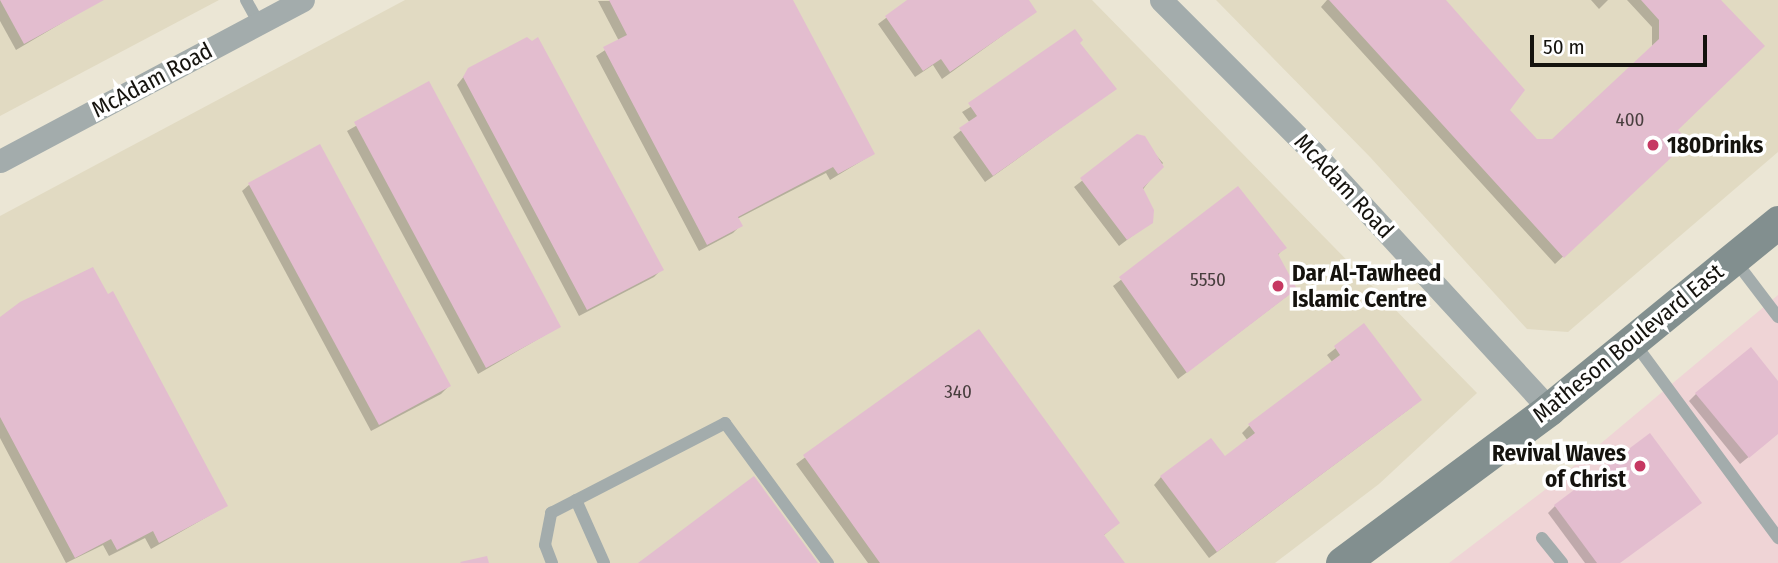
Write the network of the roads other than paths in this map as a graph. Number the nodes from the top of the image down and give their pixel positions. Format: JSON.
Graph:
{"nodes":[{"id":1,"x":246,"y":0,"type":"edge"},
{"id":2,"x":303,"y":0,"type":"edge"},
{"id":3,"x":1161,"y":0,"type":"edge"},
{"id":4,"x":259,"y":23,"type":"junction"},
{"id":5,"x":0,"y":161,"type":"edge"},
{"id":6,"x":1778,"y":222,"type":"edge"},
{"id":7,"x":1734,"y":258,"type":"junction"},
{"id":8,"x":1778,"y":317,"type":"edge"},
{"id":9,"x":1633,"y":341,"type":"junction"},
{"id":10,"x":1549,"y":409,"type":"junction"},
{"id":11,"x":576,"y":500,"type":"junction"},
{"id":12,"x":1542,"y":538,"type":"dead end"},
{"id":13,"x":1778,"y":538,"type":"edge"},
{"id":14,"x":552,"y":563,"type":"edge"},
{"id":15,"x":604,"y":563,"type":"edge"},
{"id":16,"x":828,"y":563,"type":"edge"},
{"id":17,"x":1342,"y":563,"type":"edge"},
{"id":18,"x":1562,"y":563,"type":"edge"}],
"edges":[{"from":1,"to":4,"type":"lane"},
{"from":2,"to":4,"type":"street","name":"McAdam Road"},
{"from":3,"to":10,"type":"street","name":"McAdam Road"},
{"from":4,"to":5,"type":"street","name":"McAdam Road"},
{"from":6,"to":7,"type":"street","name":"Matheson Boulevard East"},
{"from":7,"to":8,"type":"lane"},
{"from":7,"to":9,"type":"street","name":"Matheson Boulevard East"},
{"from":9,"to":10,"type":"street","name":"Matheson Boulevard East"},
{"from":9,"to":13,"type":"lane"},
{"from":10,"to":17,"type":"street","name":"Matheson Boulevard East"},
{"from":11,"to":14,"type":"lane"},
{"from":11,"to":15,"type":"lane"},
{"from":11,"to":16,"type":"lane"},
{"from":12,"to":18,"type":"lane"}]}
